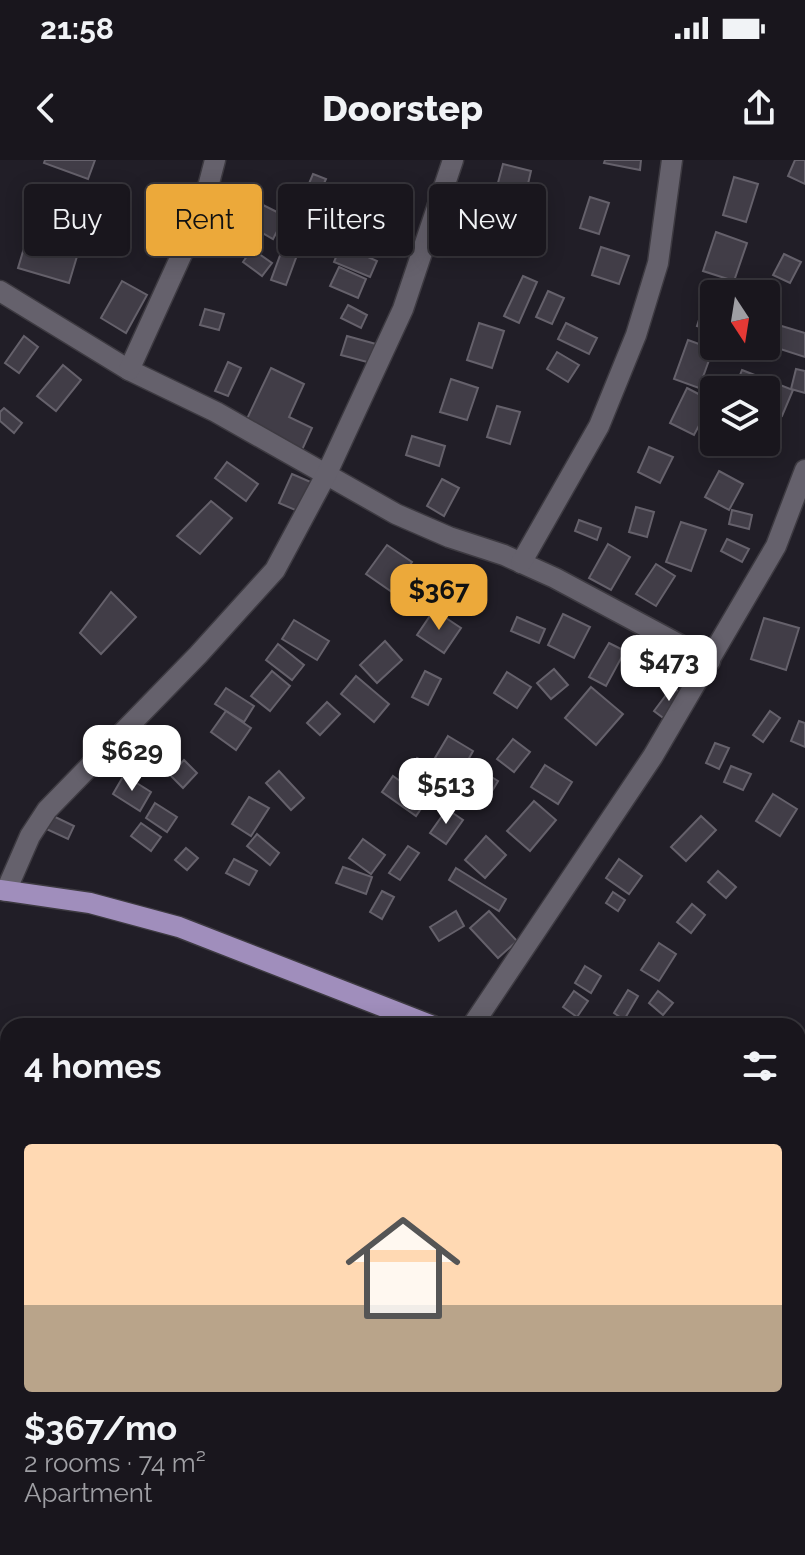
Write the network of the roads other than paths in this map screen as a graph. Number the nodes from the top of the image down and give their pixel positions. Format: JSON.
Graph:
{"nodes":[{"id":1,"x":215,"y":160,"type":"edge"},
{"id":2,"x":453,"y":160,"type":"edge"},
{"id":3,"x":672,"y":160,"type":"edge"},
{"id":4,"x":0,"y":291,"type":"edge"},
{"id":5,"x":129,"y":370,"type":"junction"},
{"id":6,"x":805,"y":470,"type":"edge"},
{"id":7,"x":327,"y":473,"type":"junction"},
{"id":8,"x":521,"y":563,"type":"junction"},
{"id":9,"x":710,"y":661,"type":"junction"},
{"id":10,"x":3,"y":891,"type":"edge"},
{"id":11,"x":412,"y":1018,"type":"edge"},
{"id":12,"x":477,"y":1018,"type":"edge"}],
"edges":[{"from":1,"to":5,"type":"street"},
{"from":2,"to":7,"type":"street"},
{"from":3,"to":8,"type":"street"},
{"from":4,"to":5,"type":"street"},
{"from":5,"to":7,"type":"street"},
{"from":6,"to":9,"type":"street"},
{"from":7,"to":8,"type":"street"},
{"from":7,"to":10,"type":"street"},
{"from":8,"to":9,"type":"street"},
{"from":9,"to":12,"type":"street"},
{"from":10,"to":11,"type":"main road"}]}
